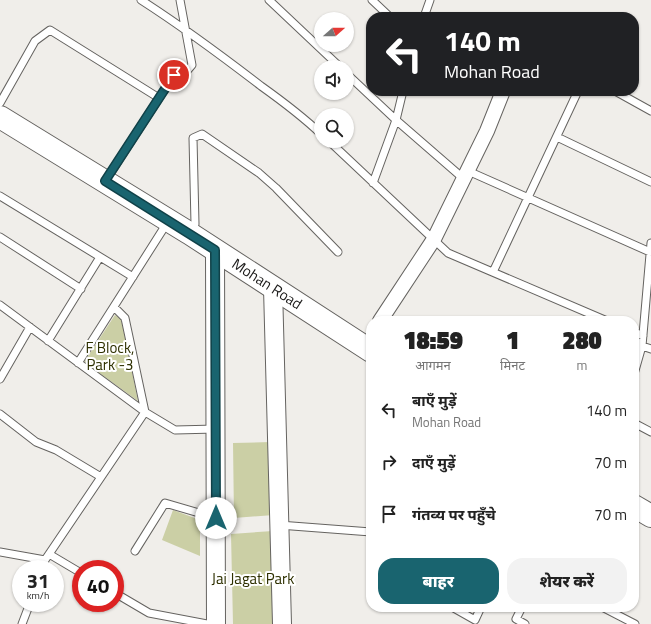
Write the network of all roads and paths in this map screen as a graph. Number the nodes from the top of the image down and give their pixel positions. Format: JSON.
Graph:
{"nodes":[{"id":1,"x":142,"y":0,"type":"edge"},
{"id":2,"x":180,"y":0,"type":"edge"},
{"id":3,"x":269,"y":0,"type":"edge"},
{"id":4,"x":372,"y":0,"type":"edge"},
{"id":5,"x":430,"y":0,"type":"edge"},
{"id":6,"x":385,"y":12,"type":"edge"},
{"id":7,"x":426,"y":12,"type":"edge"},
{"id":8,"x":185,"y":29,"type":"junction"},
{"id":9,"x":333,"y":60,"type":"edge"},
{"id":10,"x":354,"y":81,"type":"edge"},
{"id":11,"x":366,"y":92,"type":"edge"},
{"id":12,"x":370,"y":96,"type":"edge"},
{"id":13,"x":402,"y":96,"type":"edge"},
{"id":14,"x":502,"y":96,"type":"edge"},
{"id":15,"x":576,"y":96,"type":"edge"},
{"id":16,"x":624,"y":96,"type":"edge"},
{"id":17,"x":159,"y":98,"type":"junction"},
{"id":18,"x":0,"y":103,"type":"edge"},
{"id":19,"x":651,"y":111,"type":"edge"},
{"id":20,"x":0,"y":117,"type":"edge"},
{"id":21,"x":396,"y":120,"type":"junction"},
{"id":22,"x":314,"y":127,"type":"edge"},
{"id":23,"x":557,"y":137,"type":"junction"},
{"id":24,"x":337,"y":148,"type":"edge"},
{"id":25,"x":466,"y":175,"type":"junction"},
{"id":26,"x":105,"y":181,"type":"junction"},
{"id":27,"x":373,"y":182,"type":"junction"},
{"id":28,"x":651,"y":182,"type":"edge"},
{"id":29,"x":0,"y":196,"type":"edge"},
{"id":30,"x":528,"y":197,"type":"junction"},
{"id":31,"x":169,"y":220,"type":"junction"},
{"id":32,"x":189,"y":233,"type":"junction"},
{"id":33,"x":0,"y":238,"type":"edge"},
{"id":34,"x":434,"y":239,"type":"junction"},
{"id":35,"x":651,"y":243,"type":"edge"},
{"id":36,"x":215,"y":250,"type":"junction"},
{"id":37,"x":338,"y":252,"type":"dead end"},
{"id":38,"x":650,"y":252,"type":"edge"},
{"id":39,"x":100,"y":257,"type":"junction"},
{"id":40,"x":493,"y":272,"type":"junction"},
{"id":41,"x":133,"y":277,"type":"junction"},
{"id":42,"x":273,"y":288,"type":"junction"},
{"id":43,"x":81,"y":289,"type":"junction"},
{"id":44,"x":0,"y":305,"type":"edge"},
{"id":45,"x":114,"y":307,"type":"junction"},
{"id":46,"x":383,"y":316,"type":"edge"},
{"id":47,"x":595,"y":316,"type":"edge"},
{"id":48,"x":30,"y":327,"type":"junction"},
{"id":49,"x":639,"y":334,"type":"edge"},
{"id":50,"x":643,"y":336,"type":"junction"},
{"id":51,"x":48,"y":341,"type":"junction"},
{"id":52,"x":366,"y":343,"type":"edge"},
{"id":53,"x":642,"y":346,"type":"junction"},
{"id":54,"x":651,"y":348,"type":"edge"},
{"id":55,"x":639,"y":356,"type":"edge"},
{"id":56,"x":78,"y":363,"type":"junction"},
{"id":57,"x":0,"y":378,"type":"edge"},
{"id":58,"x":145,"y":412,"type":"junction"},
{"id":59,"x":0,"y":414,"type":"edge"},
{"id":60,"x":639,"y":426,"type":"edge"},
{"id":61,"x":216,"y":429,"type":"junction"},
{"id":62,"x":651,"y":432,"type":"edge"},
{"id":63,"x":101,"y":478,"type":"junction"},
{"id":64,"x":639,"y":509,"type":"edge"},
{"id":65,"x":651,"y":516,"type":"edge"},
{"id":66,"x":216,"y":518,"type":"junction"},
{"id":67,"x":279,"y":525,"type":"junction"},
{"id":68,"x":366,"y":532,"type":"edge"},
{"id":69,"x":134,"y":550,"type":"dead end"},
{"id":70,"x":0,"y":552,"type":"edge"},
{"id":71,"x":47,"y":557,"type":"junction"},
{"id":72,"x":46,"y":560,"type":"edge"},
{"id":73,"x":72,"y":569,"type":"edge"},
{"id":74,"x":124,"y":598,"type":"edge"},
{"id":75,"x":27,"y":612,"type":"edge"},
{"id":76,"x":461,"y":612,"type":"edge"},
{"id":77,"x":479,"y":612,"type":"edge"},
{"id":78,"x":520,"y":612,"type":"edge"},
{"id":79,"x":612,"y":612,"type":"edge"},
{"id":80,"x":22,"y":624,"type":"edge"},
{"id":81,"x":207,"y":624,"type":"edge"},
{"id":82,"x":216,"y":624,"type":"edge"},
{"id":83,"x":282,"y":624,"type":"edge"},
{"id":84,"x":525,"y":624,"type":"edge"},
{"id":85,"x":635,"y":624,"type":"edge"}],
"edges":[{"from":1,"to":8,"type":"lane"},
{"from":2,"to":8,"type":"lane"},
{"from":3,"to":9,"type":"lane"},
{"from":4,"to":6,"type":"lane"},
{"from":5,"to":7,"type":"lane"},
{"from":8,"to":17,"type":"lane"},
{"from":8,"to":22,"type":"lane"},
{"from":10,"to":11,"type":"lane"},
{"from":12,"to":21,"type":"lane"},
{"from":13,"to":21,"type":"lane"},
{"from":14,"to":25,"type":"street"},
{"from":15,"to":23,"type":"lane"},
{"from":16,"to":19,"type":"lane"},
{"from":17,"to":18,"type":"lane"},
{"from":17,"to":26,"type":"lane"},
{"from":20,"to":26,"type":"main road","name":"Mohan Road"},
{"from":21,"to":25,"type":"lane"},
{"from":21,"to":27,"type":"lane"},
{"from":23,"to":28,"type":"lane"},
{"from":23,"to":30,"type":"lane"},
{"from":24,"to":27,"type":"lane"},
{"from":25,"to":30,"type":"lane"},
{"from":25,"to":34,"type":"street"},
{"from":26,"to":31,"type":"main road","name":"Mohan Road"},
{"from":27,"to":34,"type":"lane"},
{"from":29,"to":39,"type":"lane"},
{"from":30,"to":38,"type":"lane"},
{"from":30,"to":40,"type":"lane"},
{"from":31,"to":32,"type":"main road","name":"Mohan Road"},
{"from":31,"to":41,"type":"lane"},
{"from":32,"to":36,"type":"main road","name":"Mohan Road"},
{"from":32,"to":37,"type":"lane"},
{"from":33,"to":43,"type":"lane"},
{"from":34,"to":40,"type":"lane"},
{"from":34,"to":46,"type":"street"},
{"from":35,"to":38,"type":"lane"},
{"from":36,"to":42,"type":"main road","name":"Mohan Road"},
{"from":36,"to":61,"type":"street"},
{"from":38,"to":50,"type":"lane"},
{"from":39,"to":41,"type":"lane"},
{"from":39,"to":43,"type":"lane"},
{"from":40,"to":47,"type":"lane"},
{"from":41,"to":45,"type":"lane"},
{"from":42,"to":52,"type":"main road","name":"Mohan Road"},
{"from":42,"to":67,"type":"street"},
{"from":43,"to":51,"type":"lane"},
{"from":44,"to":48,"type":"lane"},
{"from":45,"to":56,"type":"lane"},
{"from":45,"to":58,"type":"lane"},
{"from":48,"to":51,"type":"lane"},
{"from":48,"to":57,"type":"lane"},
{"from":49,"to":50,"type":"lane"},
{"from":50,"to":53,"type":"lane"},
{"from":51,"to":56,"type":"lane"},
{"from":53,"to":54,"type":"lane"},
{"from":53,"to":55,"type":"lane"},
{"from":56,"to":58,"type":"lane"},
{"from":58,"to":61,"type":"lane"},
{"from":58,"to":63,"type":"lane"},
{"from":59,"to":63,"type":"lane"},
{"from":60,"to":62,"type":"lane"},
{"from":61,"to":66,"type":"street"},
{"from":63,"to":71,"type":"lane"},
{"from":64,"to":65,"type":"main road"},
{"from":66,"to":69,"type":"lane"},
{"from":66,"to":82,"type":"street"},
{"from":67,"to":68,"type":"lane"},
{"from":67,"to":83,"type":"street"},
{"from":70,"to":71,"type":"lane"},
{"from":71,"to":72,"type":"lane"},
{"from":71,"to":73,"type":"lane"},
{"from":74,"to":81,"type":"lane"},
{"from":75,"to":80,"type":"lane"},
{"from":76,"to":77,"type":"lane"},
{"from":78,"to":84,"type":"lane"},
{"from":79,"to":85,"type":"lane"}]}
